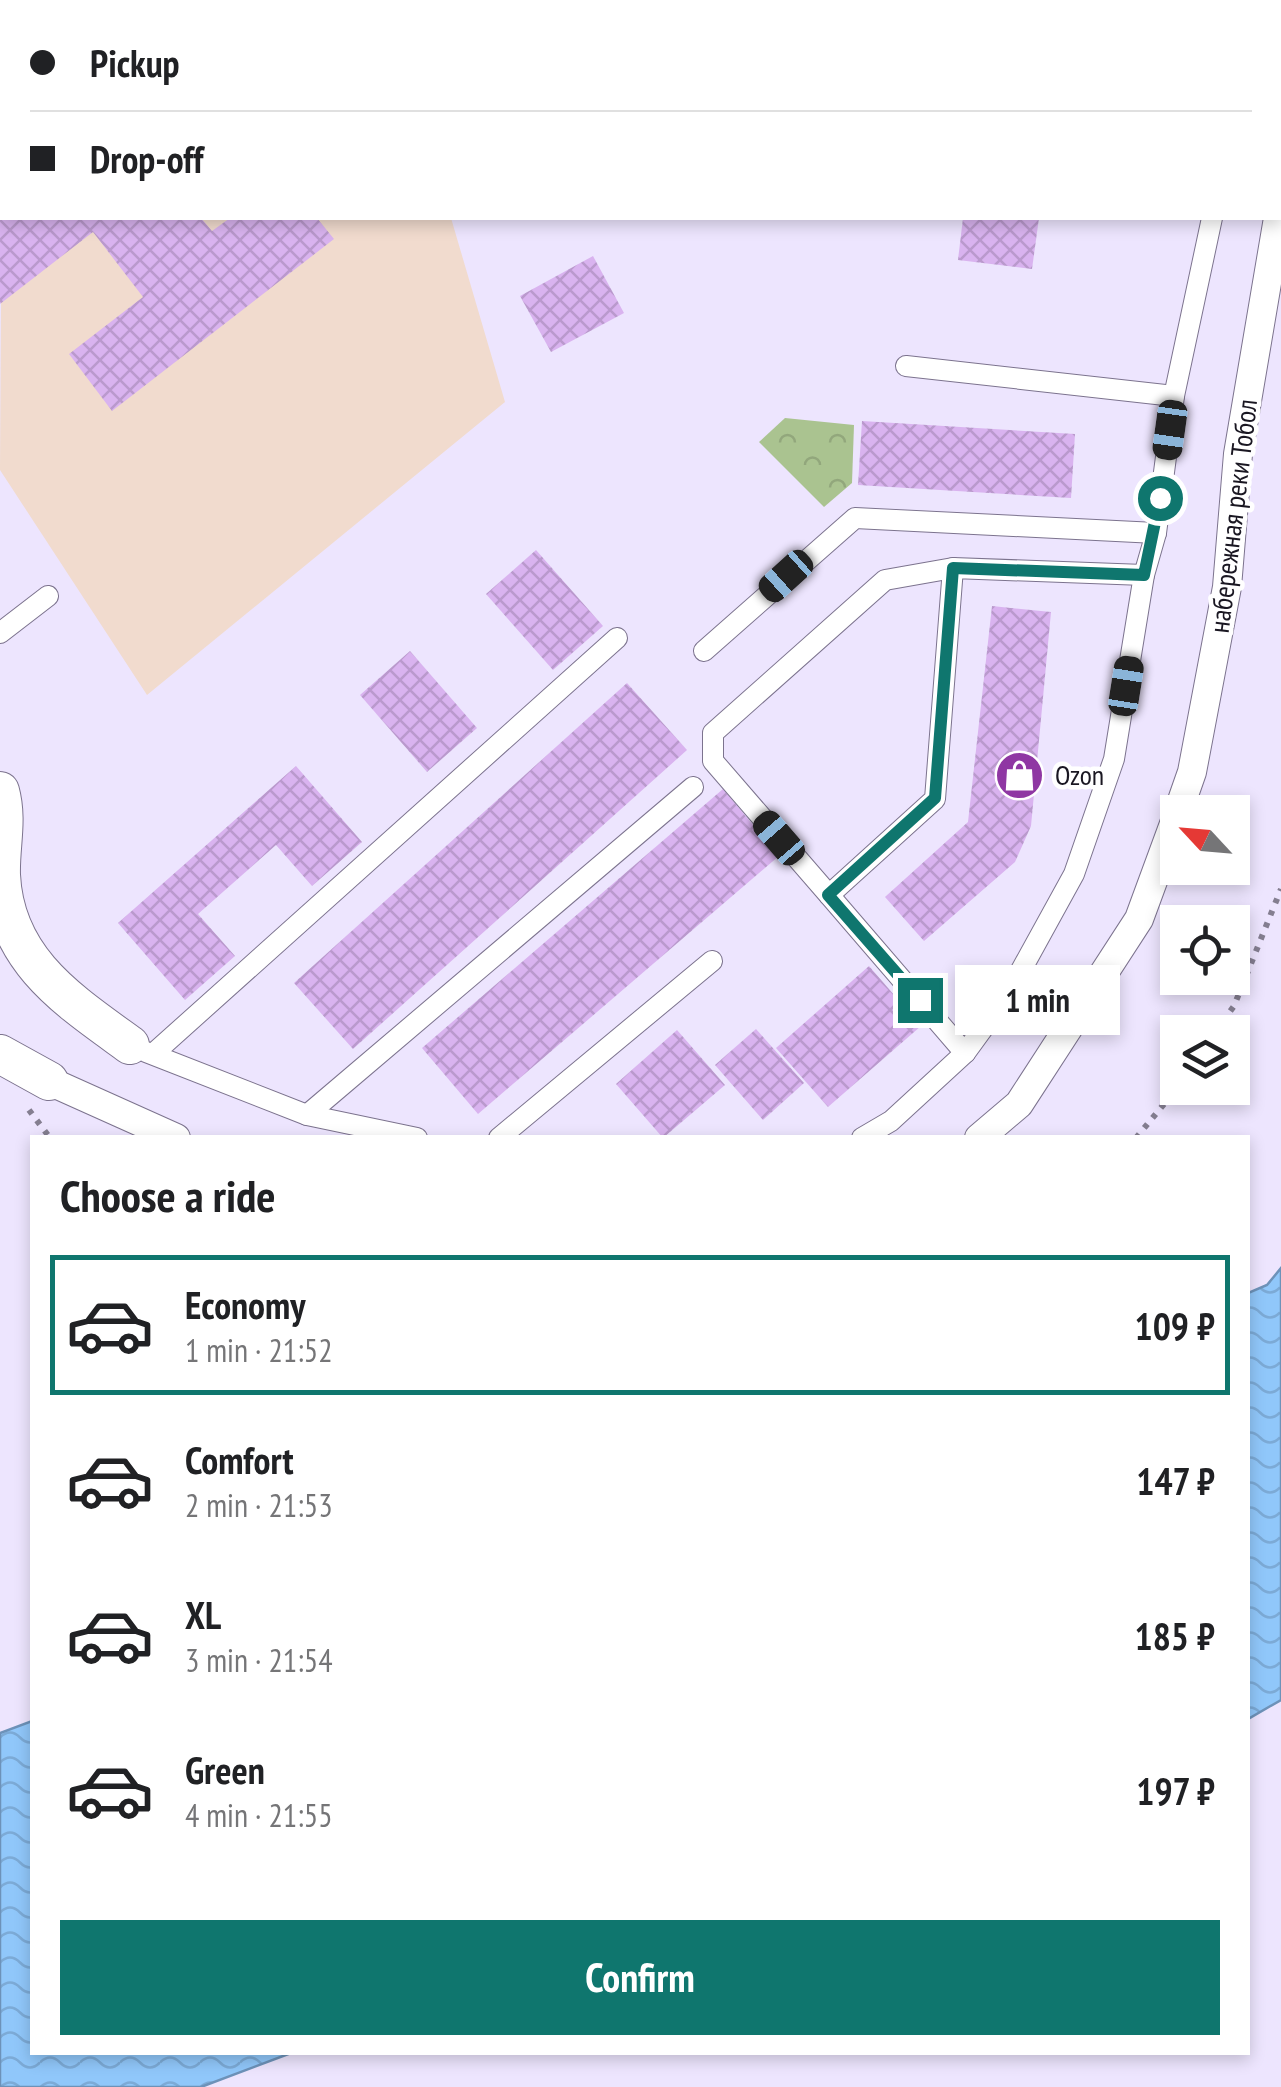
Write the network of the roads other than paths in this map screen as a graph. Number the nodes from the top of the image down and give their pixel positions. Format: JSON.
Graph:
{"nodes":[{"id":1,"x":1212,"y":220,"type":"edge"},
{"id":2,"x":1278,"y":220,"type":"edge"},
{"id":3,"x":906,"y":366,"type":"dead end"},
{"id":4,"x":1174,"y":396,"type":"junction"},
{"id":5,"x":1156,"y":533,"type":"junction"},
{"id":6,"x":953,"y":568,"type":"junction"},
{"id":7,"x":1144,"y":575,"type":"junction"},
{"id":8,"x":48,"y":596,"type":"dead end"},
{"id":9,"x":0,"y":633,"type":"edge"},
{"id":10,"x":617,"y":638,"type":"dead end"},
{"id":11,"x":704,"y":651,"type":"dead end"},
{"id":12,"x":693,"y":787,"type":"dead end"},
{"id":13,"x":0,"y":791,"type":"edge"},
{"id":14,"x":1184,"y":795,"type":"edge"},
{"id":15,"x":1160,"y":861,"type":"edge"},
{"id":16,"x":0,"y":871,"type":"edge"},
{"id":17,"x":828,"y":895,"type":"junction"},
{"id":18,"x":712,"y":961,"type":"dead end"},
{"id":19,"x":142,"y":1050,"type":"junction"},
{"id":20,"x":965,"y":1052,"type":"junction"},
{"id":21,"x":0,"y":1054,"type":"edge"},
{"id":22,"x":49,"y":1081,"type":"joint"},
{"id":23,"x":307,"y":1115,"type":"junction"},
{"id":24,"x":169,"y":1135,"type":"edge"},
{"id":25,"x":404,"y":1135,"type":"edge"},
{"id":26,"x":503,"y":1135,"type":"edge"},
{"id":27,"x":867,"y":1135,"type":"edge"},
{"id":28,"x":982,"y":1135,"type":"edge"}],
"edges":[{"from":1,"to":4,"type":"lane"},
{"from":2,"to":14,"type":"street","name":"набережная реки Тобол"},
{"from":3,"to":4,"type":"lane"},
{"from":4,"to":5,"type":"lane"},
{"from":5,"to":7,"type":"lane"},
{"from":5,"to":11,"type":"lane"},
{"from":6,"to":7,"type":"lane"},
{"from":6,"to":17,"type":"lane"},
{"from":6,"to":17,"type":"lane"},
{"from":7,"to":20,"type":"lane"},
{"from":8,"to":9,"type":"lane"},
{"from":10,"to":19,"type":"lane"},
{"from":12,"to":23,"type":"lane"},
{"from":13,"to":16,"type":"street"},
{"from":15,"to":28,"type":"street","name":"набережная реки Тобол"},
{"from":16,"to":19,"type":"street"},
{"from":17,"to":20,"type":"lane"},
{"from":18,"to":26,"type":"lane"},
{"from":19,"to":23,"type":"lane"},
{"from":20,"to":27,"type":"lane"},
{"from":21,"to":22,"type":"street"},
{"from":22,"to":24,"type":"street"},
{"from":23,"to":25,"type":"lane"}]}
